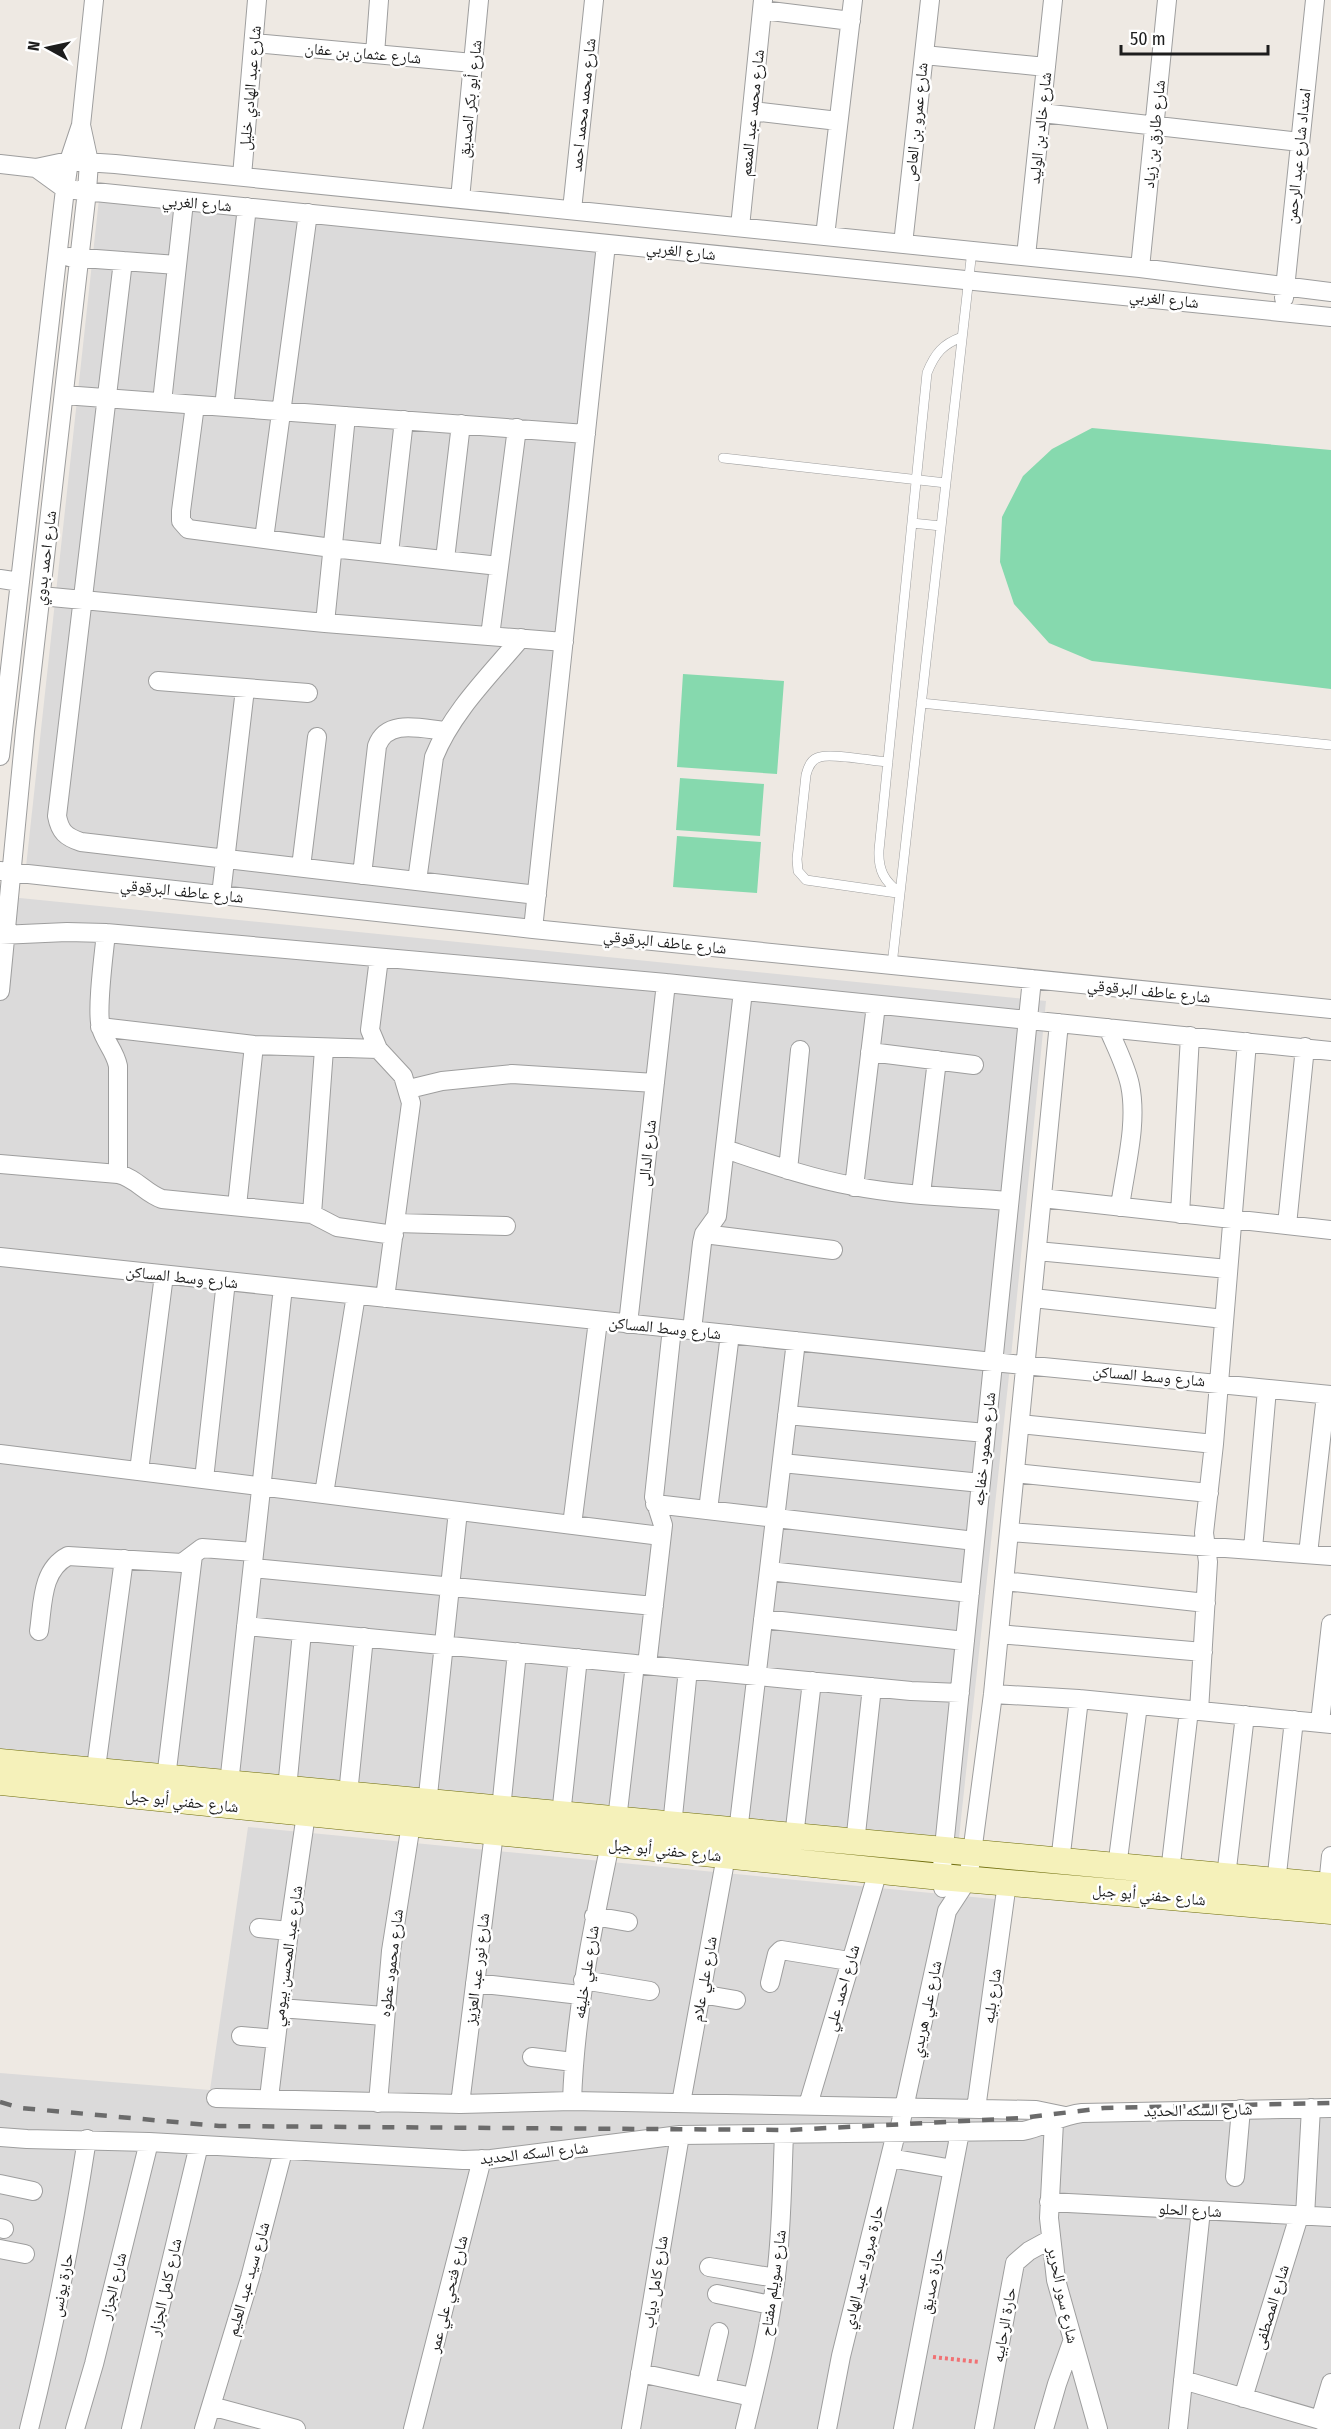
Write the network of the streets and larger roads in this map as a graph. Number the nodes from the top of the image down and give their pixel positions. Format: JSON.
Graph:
{"nodes":[{"id":1,"x":94,"y":0,"type":"edge"},
{"id":2,"x":257,"y":0,"type":"edge"},
{"id":3,"x":379,"y":0,"type":"edge"},
{"id":4,"x":479,"y":0,"type":"edge"},
{"id":5,"x":594,"y":0,"type":"edge"},
{"id":6,"x":853,"y":0,"type":"edge"},
{"id":7,"x":930,"y":0,"type":"edge"},
{"id":8,"x":1053,"y":0,"type":"edge"},
{"id":9,"x":1167,"y":0,"type":"edge"},
{"id":10,"x":1315,"y":0,"type":"edge"},
{"id":11,"x":763,"y":5,"type":"edge"},
{"id":12,"x":851,"y":21,"type":"junction"},
{"id":13,"x":254,"y":43,"type":"junction"},
{"id":14,"x":375,"y":54,"type":"junction"},
{"id":15,"x":924,"y":54,"type":"junction"},
{"id":16,"x":473,"y":63,"type":"junction"},
{"id":17,"x":1046,"y":67,"type":"junction"},
{"id":18,"x":752,"y":111,"type":"junction"},
{"id":19,"x":1042,"y":112,"type":"junction"},
{"id":20,"x":838,"y":122,"type":"junction"},
{"id":21,"x":1155,"y":124,"type":"junction"},
{"id":22,"x":81,"y":125,"type":"junction"},
{"id":23,"x":1300,"y":142,"type":"junction"},
{"id":24,"x":69,"y":161,"type":"junction"},
{"id":25,"x":89,"y":162,"type":"junction"},
{"id":26,"x":0,"y":164,"type":"edge"},
{"id":27,"x":36,"y":168,"type":"junction"},
{"id":28,"x":242,"y":176,"type":"junction"},
{"id":29,"x":65,"y":189,"type":"junction"},
{"id":30,"x":87,"y":191,"type":"junction"},
{"id":31,"x":460,"y":199,"type":"junction"},
{"id":32,"x":184,"y":202,"type":"junction"},
{"id":33,"x":247,"y":207,"type":"junction"},
{"id":34,"x":572,"y":210,"type":"junction"},
{"id":35,"x":308,"y":213,"type":"junction"},
{"id":36,"x":740,"y":227,"type":"junction"},
{"id":37,"x":825,"y":236,"type":"junction"},
{"id":38,"x":606,"y":244,"type":"junction"},
{"id":39,"x":903,"y":244,"type":"junction"},
{"id":40,"x":58,"y":256,"type":"junction"},
{"id":41,"x":1026,"y":256,"type":"junction"},
{"id":42,"x":80,"y":258,"type":"junction"},
{"id":43,"x":123,"y":261,"type":"junction"},
{"id":44,"x":177,"y":266,"type":"junction"},
{"id":45,"x":1140,"y":268,"type":"junction"},
{"id":46,"x":1285,"y":287,"type":"junction"},
{"id":47,"x":1331,"y":292,"type":"edge"},
{"id":48,"x":1282,"y":312,"type":"junction"},
{"id":49,"x":1331,"y":317,"type":"edge"},
{"id":50,"x":64,"y":395,"type":"junction"},
{"id":51,"x":106,"y":398,"type":"junction"},
{"id":52,"x":162,"y":402,"type":"junction"},
{"id":53,"x":195,"y":405,"type":"junction"},
{"id":54,"x":224,"y":407,"type":"junction"},
{"id":55,"x":280,"y":410,"type":"junction"},
{"id":56,"x":346,"y":416,"type":"junction"},
{"id":57,"x":404,"y":420,"type":"junction"},
{"id":58,"x":461,"y":424,"type":"junction"},
{"id":59,"x":516,"y":428,"type":"junction"},
{"id":60,"x":586,"y":434,"type":"junction"},
{"id":61,"x":264,"y":539,"type":"junction"},
{"id":62,"x":332,"y":548,"type":"junction"},
{"id":63,"x":389,"y":553,"type":"junction"},
{"id":64,"x":445,"y":559,"type":"junction"},
{"id":65,"x":499,"y":566,"type":"junction"},
{"id":66,"x":0,"y":579,"type":"edge"},
{"id":67,"x":20,"y":582,"type":"junction"},
{"id":68,"x":41,"y":596,"type":"junction"},
{"id":69,"x":83,"y":599,"type":"junction"},
{"id":70,"x":325,"y":623,"type":"junction"},
{"id":71,"x":490,"y":636,"type":"junction"},
{"id":72,"x":521,"y":638,"type":"junction"},
{"id":73,"x":564,"y":642,"type":"junction"},
{"id":74,"x":158,"y":681,"type":"dead end"},
{"id":75,"x":245,"y":689,"type":"junction"},
{"id":76,"x":308,"y":693,"type":"dead end"},
{"id":77,"x":3,"y":700,"type":"edge"},
{"id":78,"x":446,"y":731,"type":"junction"},
{"id":79,"x":317,"y":737,"type":"dead end"},
{"id":80,"x":0,"y":756,"type":"edge"},
{"id":81,"x":226,"y":860,"type":"junction"},
{"id":82,"x":302,"y":867,"type":"junction"},
{"id":83,"x":5,"y":872,"type":"edge"},
{"id":84,"x":362,"y":874,"type":"junction"},
{"id":85,"x":417,"y":881,"type":"junction"},
{"id":86,"x":221,"y":895,"type":"junction"},
{"id":87,"x":537,"y":895,"type":"junction"},
{"id":88,"x":533,"y":928,"type":"junction"},
{"id":89,"x":106,"y":933,"type":"junction"},
{"id":90,"x":3,"y":934,"type":"edge"},
{"id":91,"x":379,"y":958,"type":"junction"},
{"id":92,"x":1032,"y":979,"type":"junction"},
{"id":93,"x":666,"y":983,"type":"junction"},
{"id":94,"x":0,"y":991,"type":"edge"},
{"id":95,"x":743,"y":991,"type":"junction"},
{"id":96,"x":876,"y":1005,"type":"junction"},
{"id":97,"x":1331,"y":1009,"type":"edge"},
{"id":98,"x":1028,"y":1020,"type":"junction"},
{"id":99,"x":1059,"y":1023,"type":"junction"},
{"id":100,"x":100,"y":1027,"type":"junction"},
{"id":101,"x":1108,"y":1028,"type":"junction"},
{"id":102,"x":1190,"y":1036,"type":"junction"},
{"id":103,"x":1247,"y":1042,"type":"junction"},
{"id":104,"x":254,"y":1045,"type":"junction"},
{"id":105,"x":1305,"y":1047,"type":"junction"},
{"id":106,"x":324,"y":1049,"type":"junction"},
{"id":107,"x":378,"y":1049,"type":"junction"},
{"id":108,"x":800,"y":1050,"type":"dead end"},
{"id":109,"x":1331,"y":1051,"type":"edge"},
{"id":110,"x":870,"y":1052,"type":"junction"},
{"id":111,"x":937,"y":1060,"type":"junction"},
{"id":112,"x":974,"y":1065,"type":"dead end"},
{"id":113,"x":654,"y":1083,"type":"junction"},
{"id":114,"x":409,"y":1089,"type":"junction"},
{"id":115,"x":724,"y":1149,"type":"junction"},
{"id":116,"x":0,"y":1164,"type":"edge"},
{"id":117,"x":788,"y":1170,"type":"junction"},
{"id":118,"x":118,"y":1174,"type":"junction"},
{"id":119,"x":854,"y":1186,"type":"junction"},
{"id":120,"x":921,"y":1194,"type":"junction"},
{"id":121,"x":1042,"y":1198,"type":"junction"},
{"id":122,"x":1009,"y":1201,"type":"junction"},
{"id":123,"x":237,"y":1206,"type":"junction"},
{"id":124,"x":1120,"y":1207,"type":"junction"},
{"id":125,"x":312,"y":1214,"type":"junction"},
{"id":126,"x":1180,"y":1214,"type":"junction"},
{"id":127,"x":1232,"y":1220,"type":"junction"},
{"id":128,"x":1287,"y":1225,"type":"junction"},
{"id":129,"x":506,"y":1226,"type":"dead end"},
{"id":130,"x":395,"y":1229,"type":"junction"},
{"id":131,"x":1331,"y":1230,"type":"edge"},
{"id":132,"x":704,"y":1234,"type":"junction"},
{"id":133,"x":833,"y":1251,"type":"dead end"},
{"id":134,"x":1037,"y":1251,"type":"junction"},
{"id":135,"x":0,"y":1257,"type":"edge"},
{"id":136,"x":1228,"y":1269,"type":"junction"},
{"id":137,"x":164,"y":1275,"type":"junction"},
{"id":138,"x":226,"y":1281,"type":"junction"},
{"id":139,"x":283,"y":1287,"type":"junction"},
{"id":140,"x":356,"y":1295,"type":"junction"},
{"id":141,"x":385,"y":1298,"type":"junction"},
{"id":142,"x":1032,"y":1298,"type":"junction"},
{"id":143,"x":1224,"y":1319,"type":"junction"},
{"id":144,"x":598,"y":1320,"type":"junction"},
{"id":145,"x":627,"y":1324,"type":"junction"},
{"id":146,"x":672,"y":1328,"type":"junction"},
{"id":147,"x":692,"y":1330,"type":"junction"},
{"id":148,"x":730,"y":1335,"type":"junction"},
{"id":149,"x":796,"y":1341,"type":"junction"},
{"id":150,"x":993,"y":1362,"type":"junction"},
{"id":151,"x":1026,"y":1365,"type":"junction"},
{"id":152,"x":1218,"y":1382,"type":"junction"},
{"id":153,"x":1267,"y":1389,"type":"junction"},
{"id":154,"x":1329,"y":1395,"type":"edge"},
{"id":155,"x":787,"y":1415,"type":"junction"},
{"id":156,"x":1020,"y":1424,"type":"junction"},
{"id":157,"x":986,"y":1433,"type":"junction"},
{"id":158,"x":1214,"y":1444,"type":"junction"},
{"id":159,"x":0,"y":1454,"type":"edge"},
{"id":160,"x":782,"y":1463,"type":"junction"},
{"id":161,"x":139,"y":1472,"type":"junction"},
{"id":162,"x":1015,"y":1473,"type":"junction"},
{"id":163,"x":204,"y":1479,"type":"junction"},
{"id":164,"x":981,"y":1483,"type":"junction"},
{"id":165,"x":262,"y":1487,"type":"junction"},
{"id":166,"x":1209,"y":1493,"type":"junction"},
{"id":167,"x":324,"y":1494,"type":"junction"},
{"id":168,"x":655,"y":1504,"type":"junction"},
{"id":169,"x":708,"y":1510,"type":"junction"},
{"id":170,"x":458,"y":1511,"type":"junction"},
{"id":171,"x":775,"y":1518,"type":"junction"},
{"id":172,"x":572,"y":1525,"type":"junction"},
{"id":173,"x":1010,"y":1532,"type":"junction"},
{"id":174,"x":661,"y":1536,"type":"junction"},
{"id":175,"x":975,"y":1541,"type":"junction"},
{"id":176,"x":1207,"y":1547,"type":"junction"},
{"id":177,"x":1252,"y":1549,"type":"junction"},
{"id":178,"x":1308,"y":1554,"type":"junction"},
{"id":179,"x":193,"y":1555,"type":"junction"},
{"id":180,"x":1331,"y":1556,"type":"edge"},
{"id":181,"x":124,"y":1559,"type":"junction"},
{"id":182,"x":254,"y":1560,"type":"junction"},
{"id":183,"x":769,"y":1570,"type":"junction"},
{"id":184,"x":1005,"y":1581,"type":"junction"},
{"id":185,"x":450,"y":1587,"type":"junction"},
{"id":186,"x":970,"y":1593,"type":"junction"},
{"id":187,"x":1206,"y":1603,"type":"junction"},
{"id":188,"x":654,"y":1606,"type":"junction"},
{"id":189,"x":763,"y":1619,"type":"junction"},
{"id":190,"x":1331,"y":1624,"type":"edge"},
{"id":191,"x":246,"y":1626,"type":"junction"},
{"id":192,"x":39,"y":1631,"type":"dead end"},
{"id":193,"x":302,"y":1632,"type":"junction"},
{"id":194,"x":999,"y":1634,"type":"junction"},
{"id":195,"x":364,"y":1637,"type":"junction"},
{"id":196,"x":965,"y":1641,"type":"junction"},
{"id":197,"x":444,"y":1645,"type":"junction"},
{"id":198,"x":517,"y":1652,"type":"junction"},
{"id":199,"x":1203,"y":1652,"type":"junction"},
{"id":200,"x":578,"y":1658,"type":"junction"},
{"id":201,"x":641,"y":1664,"type":"junction"},
{"id":202,"x":1329,"y":1665,"type":"edge"},
{"id":203,"x":688,"y":1669,"type":"junction"},
{"id":204,"x":757,"y":1676,"type":"junction"},
{"id":205,"x":812,"y":1681,"type":"junction"},
{"id":206,"x":872,"y":1687,"type":"junction"},
{"id":207,"x":960,"y":1693,"type":"junction"},
{"id":208,"x":993,"y":1694,"type":"junction"},
{"id":209,"x":1079,"y":1699,"type":"junction"},
{"id":210,"x":1138,"y":1705,"type":"junction"},
{"id":211,"x":1194,"y":1711,"type":"junction"},
{"id":212,"x":1245,"y":1715,"type":"junction"},
{"id":213,"x":1294,"y":1720,"type":"junction"},
{"id":214,"x":1326,"y":1723,"type":"edge"},
{"id":215,"x":0,"y":1762,"type":"edge"},
{"id":216,"x":166,"y":1778,"type":"junction"},
{"id":217,"x":0,"y":1782,"type":"edge"},
{"id":218,"x":94,"y":1782,"type":"junction"},
{"id":219,"x":230,"y":1784,"type":"junction"},
{"id":220,"x":287,"y":1789,"type":"junction"},
{"id":221,"x":348,"y":1794,"type":"junction"},
{"id":222,"x":306,"y":1814,"type":"junction"},
{"id":223,"x":561,"y":1815,"type":"junction"},
{"id":224,"x":421,"y":1817,"type":"junction"},
{"id":225,"x":497,"y":1821,"type":"junction"},
{"id":226,"x":672,"y":1826,"type":"junction"},
{"id":227,"x":614,"y":1832,"type":"junction"},
{"id":228,"x":738,"y":1832,"type":"junction"},
{"id":229,"x":794,"y":1837,"type":"junction"},
{"id":230,"x":855,"y":1843,"type":"junction"},
{"id":231,"x":944,"y":1851,"type":"junction"},
{"id":232,"x":972,"y":1853,"type":"junction"},
{"id":233,"x":726,"y":1856,"type":"junction"},
{"id":234,"x":1331,"y":1856,"type":"edge"},
{"id":235,"x":1060,"y":1862,"type":"junction"},
{"id":236,"x":1117,"y":1867,"type":"junction"},
{"id":237,"x":878,"y":1871,"type":"junction"},
{"id":238,"x":1170,"y":1872,"type":"junction"},
{"id":239,"x":1226,"y":1876,"type":"junction"},
{"id":240,"x":941,"y":1877,"type":"junction"},
{"id":241,"x":968,"y":1879,"type":"junction"},
{"id":242,"x":1007,"y":1883,"type":"junction"},
{"id":243,"x":1329,"y":1886,"type":"edge"},
{"id":244,"x":1275,"y":1894,"type":"junction"},
{"id":245,"x":947,"y":1911,"type":"junction"},
{"id":246,"x":1331,"y":1911,"type":"edge"},
{"id":247,"x":594,"y":1916,"type":"junction"},
{"id":248,"x":628,"y":1922,"type":"dead end"},
{"id":249,"x":259,"y":1928,"type":"dead end"},
{"id":250,"x":289,"y":1931,"type":"junction"},
{"id":251,"x":849,"y":1962,"type":"junction"},
{"id":252,"x":475,"y":1983,"type":"junction"},
{"id":253,"x":770,"y":1983,"type":"dead end"},
{"id":254,"x":582,"y":1987,"type":"junction"},
{"id":255,"x":650,"y":1992,"type":"dead end"},
{"id":256,"x":701,"y":1994,"type":"junction"},
{"id":257,"x":736,"y":2000,"type":"dead end"},
{"id":258,"x":280,"y":2008,"type":"junction"},
{"id":259,"x":384,"y":2016,"type":"junction"},
{"id":260,"x":241,"y":2036,"type":"dead end"},
{"id":261,"x":276,"y":2039,"type":"junction"},
{"id":262,"x":532,"y":2057,"type":"dead end"},
{"id":263,"x":573,"y":2062,"type":"junction"},
{"id":264,"x":216,"y":2098,"type":"dead end"},
{"id":265,"x":269,"y":2098,"type":"junction"},
{"id":266,"x":572,"y":2101,"type":"junction"},
{"id":267,"x":378,"y":2103,"type":"junction"},
{"id":268,"x":681,"y":2103,"type":"junction"},
{"id":269,"x":460,"y":2104,"type":"junction"},
{"id":270,"x":808,"y":2105,"type":"junction"},
{"id":271,"x":904,"y":2107,"type":"junction"},
{"id":272,"x":1311,"y":2108,"type":"junction"},
{"id":273,"x":1331,"y":2108,"type":"edge"},
{"id":274,"x":976,"y":2109,"type":"junction"},
{"id":275,"x":1241,"y":2109,"type":"junction"},
{"id":276,"x":1059,"y":2119,"type":"junction"},
{"id":277,"x":960,"y":2132,"type":"junction"},
{"id":278,"x":896,"y":2133,"type":"junction"},
{"id":279,"x":784,"y":2134,"type":"junction"},
{"id":280,"x":680,"y":2135,"type":"junction"},
{"id":281,"x":0,"y":2137,"type":"edge"},
{"id":282,"x":87,"y":2139,"type":"junction"},
{"id":283,"x":149,"y":2142,"type":"junction"},
{"id":284,"x":199,"y":2145,"type":"junction"},
{"id":285,"x":282,"y":2151,"type":"junction"},
{"id":286,"x":890,"y":2158,"type":"junction"},
{"id":287,"x":482,"y":2159,"type":"junction"},
{"id":288,"x":953,"y":2169,"type":"junction"},
{"id":289,"x":1235,"y":2177,"type":"dead end"},
{"id":290,"x":0,"y":2184,"type":"edge"},
{"id":291,"x":33,"y":2191,"type":"dead end"},
{"id":292,"x":1049,"y":2202,"type":"junction"},
{"id":293,"x":1201,"y":2210,"type":"junction"},
{"id":294,"x":1302,"y":2216,"type":"junction"},
{"id":295,"x":1331,"y":2217,"type":"edge"},
{"id":296,"x":1051,"y":2239,"type":"junction"},
{"id":297,"x":0,"y":2249,"type":"edge"},
{"id":298,"x":25,"y":2254,"type":"dead end"},
{"id":299,"x":709,"y":2267,"type":"dead end"},
{"id":300,"x":776,"y":2278,"type":"junction"},
{"id":301,"x":717,"y":2294,"type":"dead end"},
{"id":302,"x":771,"y":2305,"type":"junction"},
{"id":303,"x":719,"y":2332,"type":"dead end"},
{"id":304,"x":1072,"y":2342,"type":"junction"},
{"id":305,"x":640,"y":2373,"type":"junction"},
{"id":306,"x":1183,"y":2380,"type":"junction"},
{"id":307,"x":1331,"y":2383,"type":"edge"},
{"id":308,"x":706,"y":2387,"type":"junction"},
{"id":309,"x":752,"y":2397,"type":"junction"},
{"id":310,"x":1243,"y":2398,"type":"junction"},
{"id":311,"x":211,"y":2406,"type":"junction"},
{"id":312,"x":1326,"y":2421,"type":"edge"},
{"id":313,"x":29,"y":2429,"type":"edge"},
{"id":314,"x":75,"y":2429,"type":"edge"},
{"id":315,"x":131,"y":2429,"type":"edge"},
{"id":316,"x":204,"y":2429,"type":"edge"},
{"id":317,"x":296,"y":2429,"type":"edge"},
{"id":318,"x":413,"y":2429,"type":"edge"},
{"id":319,"x":631,"y":2429,"type":"edge"},
{"id":320,"x":745,"y":2429,"type":"edge"},
{"id":321,"x":827,"y":2429,"type":"edge"},
{"id":322,"x":903,"y":2429,"type":"edge"},
{"id":323,"x":984,"y":2429,"type":"edge"},
{"id":324,"x":1044,"y":2429,"type":"edge"},
{"id":325,"x":1098,"y":2429,"type":"edge"},
{"id":326,"x":1178,"y":2429,"type":"edge"}],
"edges":[{"from":1,"to":22,"type":"street","name":"شارع احمد بدوي"},
{"from":2,"to":13,"type":"street","name":"شارع عبد الهادي خليل"},
{"from":3,"to":14,"type":"street"},
{"from":4,"to":16,"type":"street","name":"شارع أبو بكر الصديق"},
{"from":5,"to":34,"type":"street","name":"شارع محمد محمد احمد"},
{"from":6,"to":12,"type":"street"},
{"from":7,"to":15,"type":"street","name":"شارع عمرو بن العاص"},
{"from":8,"to":17,"type":"street","name":"شارع خالد بن الوليد"},
{"from":9,"to":21,"type":"street","name":"شارع طارق بن زياد"},
{"from":10,"to":23,"type":"street","name":"امتداد شارع عبد الرحمن"},
{"from":11,"to":12,"type":"street"},
{"from":11,"to":18,"type":"street","name":"شارع محمد عبد المنعم"},
{"from":12,"to":20,"type":"street"},
{"from":13,"to":14,"type":"street","name":"شارع عثمان بن عفان"},
{"from":13,"to":28,"type":"street","name":"شارع عبد الهادي خليل"},
{"from":14,"to":16,"type":"street","name":"شارع عثمان بن عفان"},
{"from":15,"to":17,"type":"street"},
{"from":15,"to":39,"type":"street","name":"شارع عمرو بن العاص"},
{"from":16,"to":31,"type":"street","name":"شارع أبو بكر الصديق"},
{"from":17,"to":19,"type":"street","name":"شارع خالد بن الوليد"},
{"from":18,"to":20,"type":"street"},
{"from":18,"to":36,"type":"street","name":"شارع محمد عبد المنعم"},
{"from":19,"to":21,"type":"street"},
{"from":19,"to":41,"type":"street","name":"شارع خالد بن الوليد"},
{"from":20,"to":37,"type":"street"},
{"from":21,"to":23,"type":"street"},
{"from":21,"to":45,"type":"street","name":"شارع طارق بن زياد"},
{"from":22,"to":24,"type":"street","name":"شارع احمد بدوي"},
{"from":22,"to":25,"type":"street","name":"شارع احمد بدوي"},
{"from":23,"to":46,"type":"street","name":"امتداد شارع عبد الرحمن"},
{"from":24,"to":25,"type":"street","name":"شارع الغربي"},
{"from":24,"to":27,"type":"street","name":"شارع الغربي"},
{"from":24,"to":29,"type":"street","name":"شارع احمد بدوي"},
{"from":25,"to":28,"type":"street","name":"شارع الغربي"},
{"from":25,"to":30,"type":"street","name":"شارع احمد بدوي"},
{"from":26,"to":27,"type":"street","name":"شارع الغربي"},
{"from":27,"to":29,"type":"street","name":"شارع الغربي"},
{"from":28,"to":31,"type":"street","name":"شارع الغربي"},
{"from":29,"to":30,"type":"street","name":"شارع الغربي"},
{"from":29,"to":40,"type":"street","name":"شارع احمد بدوي"},
{"from":30,"to":32,"type":"street","name":"شارع الغربي"},
{"from":30,"to":42,"type":"street","name":"شارع احمد بدوي"},
{"from":31,"to":34,"type":"street","name":"شارع الغربي"},
{"from":32,"to":33,"type":"street","name":"شارع الغربي"},
{"from":32,"to":44,"type":"street"},
{"from":33,"to":35,"type":"street","name":"شارع الغربي"},
{"from":33,"to":54,"type":"street"},
{"from":34,"to":36,"type":"street","name":"شارع الغربي"},
{"from":35,"to":38,"type":"street","name":"شارع الغربي"},
{"from":35,"to":55,"type":"street"},
{"from":36,"to":37,"type":"street","name":"شارع الغربي"},
{"from":37,"to":39,"type":"street","name":"شارع الغربي"},
{"from":38,"to":48,"type":"street","name":"شارع الغربي"},
{"from":38,"to":60,"type":"street"},
{"from":39,"to":41,"type":"street","name":"شارع الغربي"},
{"from":40,"to":42,"type":"street"},
{"from":40,"to":67,"type":"street","name":"شارع احمد بدوي"},
{"from":41,"to":45,"type":"street","name":"شارع الغربي"},
{"from":42,"to":43,"type":"street"},
{"from":42,"to":50,"type":"street","name":"شارع احمد بدوي"},
{"from":43,"to":44,"type":"street"},
{"from":43,"to":51,"type":"street"},
{"from":44,"to":52,"type":"street"},
{"from":45,"to":46,"type":"street","name":"شارع الغربي"},
{"from":46,"to":47,"type":"street","name":"شارع الغربي"},
{"from":46,"to":48,"type":"street","name":"امتداد شارع عبد الرحمن"},
{"from":48,"to":49,"type":"street","name":"شارع الغربي"},
{"from":50,"to":51,"type":"street"},
{"from":50,"to":68,"type":"street","name":"شارع احمد بدوي"},
{"from":51,"to":52,"type":"street"},
{"from":51,"to":69,"type":"street"},
{"from":52,"to":53,"type":"street"},
{"from":53,"to":54,"type":"street"},
{"from":53,"to":61,"type":"street"},
{"from":54,"to":55,"type":"street"},
{"from":55,"to":56,"type":"street"},
{"from":55,"to":61,"type":"street"},
{"from":56,"to":57,"type":"street"},
{"from":56,"to":62,"type":"street"},
{"from":57,"to":58,"type":"street"},
{"from":57,"to":63,"type":"street"},
{"from":58,"to":59,"type":"street"},
{"from":58,"to":64,"type":"street"},
{"from":59,"to":60,"type":"street"},
{"from":59,"to":65,"type":"street"},
{"from":60,"to":73,"type":"street"},
{"from":61,"to":62,"type":"street"},
{"from":62,"to":63,"type":"street"},
{"from":62,"to":70,"type":"street"},
{"from":63,"to":64,"type":"street"},
{"from":64,"to":65,"type":"street"},
{"from":65,"to":71,"type":"street"},
{"from":66,"to":67,"type":"street"},
{"from":67,"to":77,"type":"street","name":"شارع احمد بدوي"},
{"from":68,"to":69,"type":"street"},
{"from":68,"to":83,"type":"street","name":"شارع احمد بدوي"},
{"from":69,"to":70,"type":"street"},
{"from":69,"to":81,"type":"street"},
{"from":70,"to":71,"type":"street"},
{"from":71,"to":72,"type":"street"},
{"from":72,"to":73,"type":"street"},
{"from":72,"to":78,"type":"street"},
{"from":73,"to":87,"type":"street"},
{"from":74,"to":75,"type":"street"},
{"from":75,"to":76,"type":"street"},
{"from":75,"to":81,"type":"street"},
{"from":77,"to":80,"type":"street","name":"شارع احمد بدوي"},
{"from":78,"to":84,"type":"street"},
{"from":78,"to":85,"type":"street"},
{"from":79,"to":82,"type":"street"},
{"from":81,"to":82,"type":"street"},
{"from":81,"to":86,"type":"street"},
{"from":82,"to":84,"type":"street"},
{"from":83,"to":86,"type":"street","name":"شارع عاطف البرقوقي"},
{"from":83,"to":90,"type":"street","name":"شارع احمد بدوي"},
{"from":84,"to":85,"type":"street"},
{"from":85,"to":87,"type":"street"},
{"from":86,"to":88,"type":"street","name":"شارع عاطف البرقوقي"},
{"from":87,"to":88,"type":"street"},
{"from":88,"to":92,"type":"street","name":"شارع عاطف البرقوقي"},
{"from":89,"to":90,"type":"street"},
{"from":89,"to":91,"type":"street"},
{"from":89,"to":100,"type":"street"},
{"from":90,"to":94,"type":"street","name":"شارع احمد بدوي"},
{"from":91,"to":93,"type":"street"},
{"from":91,"to":107,"type":"street"},
{"from":92,"to":97,"type":"street","name":"شارع عاطف البرقوقي"},
{"from":92,"to":98,"type":"street","name":"شارع محمود خفاجه"},
{"from":93,"to":95,"type":"street"},
{"from":93,"to":113,"type":"street","name":"شارع الدالى"},
{"from":95,"to":96,"type":"street"},
{"from":95,"to":115,"type":"street"},
{"from":96,"to":98,"type":"street"},
{"from":96,"to":110,"type":"street"},
{"from":98,"to":99,"type":"street"},
{"from":98,"to":122,"type":"street","name":"شارع محمود خفاجه"},
{"from":99,"to":101,"type":"street"},
{"from":99,"to":121,"type":"street","name":"شارع محمود خفاجه"},
{"from":100,"to":104,"type":"street"},
{"from":100,"to":118,"type":"street"},
{"from":101,"to":102,"type":"street"},
{"from":101,"to":124,"type":"street"},
{"from":102,"to":103,"type":"street"},
{"from":102,"to":126,"type":"street"},
{"from":103,"to":105,"type":"street"},
{"from":103,"to":127,"type":"street"},
{"from":104,"to":106,"type":"street"},
{"from":104,"to":123,"type":"street"},
{"from":105,"to":109,"type":"street"},
{"from":105,"to":128,"type":"street"},
{"from":106,"to":107,"type":"street"},
{"from":106,"to":125,"type":"street"},
{"from":107,"to":114,"type":"street"},
{"from":108,"to":117,"type":"street"},
{"from":110,"to":111,"type":"street"},
{"from":110,"to":119,"type":"street"},
{"from":111,"to":112,"type":"street"},
{"from":111,"to":120,"type":"street"},
{"from":113,"to":114,"type":"street"},
{"from":113,"to":145,"type":"street","name":"شارع الدالى"},
{"from":114,"to":130,"type":"street"},
{"from":115,"to":117,"type":"street"},
{"from":115,"to":132,"type":"street"},
{"from":116,"to":118,"type":"street"},
{"from":117,"to":119,"type":"street"},
{"from":118,"to":123,"type":"street"},
{"from":119,"to":120,"type":"street"},
{"from":120,"to":122,"type":"street"},
{"from":121,"to":124,"type":"street"},
{"from":121,"to":134,"type":"street","name":"شارع محمود خفاجه"},
{"from":122,"to":150,"type":"street","name":"شارع محمود خفاجه"},
{"from":123,"to":125,"type":"street"},
{"from":124,"to":126,"type":"street"},
{"from":125,"to":130,"type":"street"},
{"from":126,"to":127,"type":"street"},
{"from":127,"to":128,"type":"street"},
{"from":127,"to":136,"type":"street"},
{"from":128,"to":131,"type":"street"},
{"from":129,"to":130,"type":"street"},
{"from":130,"to":141,"type":"street"},
{"from":132,"to":133,"type":"street"},
{"from":132,"to":147,"type":"street"},
{"from":134,"to":136,"type":"street"},
{"from":134,"to":142,"type":"street","name":"شارع محمود خفاجه"},
{"from":135,"to":137,"type":"street","name":"شارع وسط المساكن"},
{"from":136,"to":143,"type":"street"},
{"from":137,"to":138,"type":"street","name":"شارع وسط المساكن"},
{"from":137,"to":161,"type":"street"},
{"from":138,"to":139,"type":"street","name":"شارع وسط المساكن"},
{"from":138,"to":163,"type":"street"},
{"from":139,"to":140,"type":"street","name":"شارع وسط المساكن"},
{"from":139,"to":165,"type":"street"},
{"from":140,"to":141,"type":"street","name":"شارع وسط المساكن"},
{"from":140,"to":167,"type":"street"},
{"from":141,"to":144,"type":"street","name":"شارع وسط المساكن"},
{"from":142,"to":143,"type":"street"},
{"from":142,"to":151,"type":"street","name":"شارع محمود خفاجه"},
{"from":143,"to":152,"type":"street"},
{"from":144,"to":145,"type":"street","name":"شارع وسط المساكن"},
{"from":144,"to":172,"type":"street"},
{"from":145,"to":146,"type":"street","name":"شارع وسط المساكن"},
{"from":146,"to":147,"type":"street","name":"شارع وسط المساكن"},
{"from":146,"to":168,"type":"street","name":"شارع علي خليفه"},
{"from":147,"to":148,"type":"street","name":"شارع وسط المساكن"},
{"from":148,"to":149,"type":"street","name":"شارع وسط المساكن"},
{"from":148,"to":169,"type":"street"},
{"from":149,"to":150,"type":"street","name":"شارع وسط المساكن"},
{"from":149,"to":155,"type":"street"},
{"from":150,"to":151,"type":"street","name":"شارع وسط المساكن"},
{"from":150,"to":157,"type":"street","name":"شارع محمود خفاجه"},
{"from":151,"to":152,"type":"street","name":"شارع وسط المساكن"},
{"from":151,"to":156,"type":"street","name":"شارع محمود خفاجه"},
{"from":152,"to":153,"type":"street","name":"شارع وسط المساكن"},
{"from":152,"to":158,"type":"street"},
{"from":153,"to":154,"type":"street","name":"شارع وسط المساكن"},
{"from":153,"to":177,"type":"street"},
{"from":154,"to":178,"type":"street"},
{"from":155,"to":157,"type":"street"},
{"from":155,"to":160,"type":"street"},
{"from":156,"to":158,"type":"street"},
{"from":156,"to":162,"type":"street","name":"شارع محمود خفاجه"},
{"from":157,"to":164,"type":"street","name":"شارع محمود خفاجه"},
{"from":158,"to":166,"type":"street"},
{"from":159,"to":161,"type":"street"},
{"from":160,"to":164,"type":"street"},
{"from":160,"to":171,"type":"street"},
{"from":161,"to":163,"type":"street"},
{"from":162,"to":166,"type":"street"},
{"from":162,"to":173,"type":"street","name":"شارع محمود خفاجه"},
{"from":163,"to":165,"type":"street"},
{"from":164,"to":175,"type":"street","name":"شارع محمود خفاجه"},
{"from":165,"to":167,"type":"street"},
{"from":165,"to":182,"type":"street"},
{"from":166,"to":176,"type":"street"},
{"from":167,"to":170,"type":"street"},
{"from":168,"to":169,"type":"street"},
{"from":168,"to":174,"type":"street","name":"شارع علي خليفه"},
{"from":169,"to":171,"type":"street"},
{"from":170,"to":172,"type":"street"},
{"from":170,"to":185,"type":"street","name":"شارع محمود عطوه"},
{"from":171,"to":175,"type":"street"},
{"from":171,"to":183,"type":"street"},
{"from":172,"to":174,"type":"street"},
{"from":173,"to":176,"type":"street"},
{"from":173,"to":184,"type":"street","name":"شارع محمود خفاجه"},
{"from":174,"to":188,"type":"street","name":"شارع علي خليفه"},
{"from":175,"to":186,"type":"street","name":"شارع محمود خفاجه"},
{"from":176,"to":177,"type":"street"},
{"from":176,"to":187,"type":"street"},
{"from":177,"to":178,"type":"street"},
{"from":178,"to":180,"type":"street"},
{"from":179,"to":181,"type":"street"},
{"from":179,"to":182,"type":"street"},
{"from":179,"to":216,"type":"street"},
{"from":181,"to":192,"type":"street"},
{"from":181,"to":218,"type":"street"},
{"from":182,"to":185,"type":"street"},
{"from":182,"to":191,"type":"street"},
{"from":183,"to":186,"type":"street"},
{"from":183,"to":189,"type":"street"},
{"from":184,"to":187,"type":"street"},
{"from":184,"to":194,"type":"street","name":"شارع محمود خفاجه"},
{"from":185,"to":188,"type":"street"},
{"from":185,"to":197,"type":"street","name":"شارع محمود عطوه"},
{"from":186,"to":196,"type":"street","name":"شارع محمود خفاجه"},
{"from":187,"to":199,"type":"street"},
{"from":188,"to":201,"type":"street","name":"شارع علي خليفه"},
{"from":189,"to":196,"type":"street"},
{"from":189,"to":204,"type":"street"},
{"from":190,"to":202,"type":"street"},
{"from":191,"to":193,"type":"street"},
{"from":191,"to":219,"type":"street"},
{"from":193,"to":195,"type":"street"},
{"from":193,"to":220,"type":"street"},
{"from":194,"to":199,"type":"street"},
{"from":194,"to":208,"type":"street","name":"شارع محمود خفاجه"},
{"from":195,"to":197,"type":"street"},
{"from":195,"to":221,"type":"street"},
{"from":196,"to":207,"type":"street","name":"شارع محمود خفاجه"},
{"from":197,"to":198,"type":"street"},
{"from":197,"to":224,"type":"street","name":"شارع محمود عطوه"},
{"from":198,"to":200,"type":"street"},
{"from":198,"to":225,"type":"street","name":"شارع نور عبد العزيز"},
{"from":199,"to":211,"type":"street"},
{"from":200,"to":201,"type":"street"},
{"from":200,"to":223,"type":"street"},
{"from":201,"to":203,"type":"street"},
{"from":201,"to":227,"type":"street","name":"شارع علي خليفه"},
{"from":202,"to":214,"type":"street"},
{"from":203,"to":204,"type":"street"},
{"from":203,"to":226,"type":"street"},
{"from":204,"to":205,"type":"street"},
{"from":204,"to":228,"type":"street"},
{"from":205,"to":206,"type":"street"},
{"from":205,"to":229,"type":"street"},
{"from":206,"to":207,"type":"street"},
{"from":206,"to":230,"type":"street"},
{"from":207,"to":231,"type":"street","name":"شارع محمود خفاجه"},
{"from":208,"to":209,"type":"street"},
{"from":208,"to":232,"type":"street","name":"شارع محمود خفاجه"},
{"from":209,"to":210,"type":"street"},
{"from":209,"to":235,"type":"street"},
{"from":210,"to":211,"type":"street"},
{"from":210,"to":236,"type":"street"},
{"from":211,"to":212,"type":"street"},
{"from":211,"to":238,"type":"street"},
{"from":212,"to":213,"type":"street"},
{"from":212,"to":239,"type":"street"},
{"from":213,"to":214,"type":"street"},
{"from":213,"to":244,"type":"street"},
{"from":215,"to":218,"type":"street","name":"شارع حفني أبو جبل"},
{"from":216,"to":218,"type":"street","name":"شارع حفني أبو جبل"},
{"from":216,"to":219,"type":"street","name":"شارع حفني أبو جبل"},
{"from":217,"to":218,"type":"street","name":"شارع حفني أبو جبل"},
{"from":218,"to":222,"type":"street","name":"شارع حفني أبو جبل"},
{"from":219,"to":220,"type":"street","name":"شارع حفني أبو جبل"},
{"from":220,"to":221,"type":"street","name":"شارع حفني أبو جبل"},
{"from":221,"to":224,"type":"street","name":"شارع حفني أبو جبل"},
{"from":222,"to":224,"type":"street","name":"شارع حفني أبو جبل"},
{"from":222,"to":250,"type":"street","name":"شارع عبد المحسن بيومي"},
{"from":223,"to":225,"type":"street","name":"شارع حفني أبو جبل"},
{"from":223,"to":227,"type":"street","name":"شارع حفني أبو جبل"},
{"from":224,"to":225,"type":"street","name":"شارع حفني أبو جبل"},
{"from":224,"to":259,"type":"street","name":"شارع محمود عطوه"},
{"from":225,"to":227,"type":"street","name":"شارع حفني أبو جبل"},
{"from":225,"to":252,"type":"street","name":"شارع نور عبد العزيز"},
{"from":226,"to":227,"type":"street","name":"شارع حفني أبو جبل"},
{"from":226,"to":228,"type":"street","name":"شارع حفني أبو جبل"},
{"from":227,"to":233,"type":"street","name":"شارع حفني أبو جبل"},
{"from":227,"to":247,"type":"street","name":"شارع علي خليفه"},
{"from":228,"to":229,"type":"street","name":"شارع حفني أبو جبل"},
{"from":229,"to":230,"type":"street","name":"شارع حفني أبو جبل"},
{"from":230,"to":231,"type":"street","name":"شارع حفني أبو جبل"},
{"from":231,"to":232,"type":"street","name":"شارع حفني أبو جبل"},
{"from":231,"to":240,"type":"street","name":"شارع محمود خفاجه"},
{"from":232,"to":235,"type":"street","name":"شارع حفني أبو جبل"},
{"from":232,"to":241,"type":"street","name":"شارع محمود خفاجه"},
{"from":233,"to":237,"type":"street","name":"شارع حفني أبو جبل"},
{"from":233,"to":256,"type":"street","name":"شارع علي علام"},
{"from":234,"to":243,"type":"street"},
{"from":235,"to":236,"type":"street","name":"شارع حفني أبو جبل"},
{"from":236,"to":238,"type":"street","name":"شارع حفني أبو جبل"},
{"from":237,"to":240,"type":"street","name":"شارع حفني أبو جبل"},
{"from":237,"to":251,"type":"street","name":"شارع احمد علي"},
{"from":238,"to":239,"type":"street","name":"شارع حفني أبو جبل"},
{"from":239,"to":244,"type":"street","name":"شارع حفني أبو جبل"},
{"from":240,"to":241,"type":"street","name":"شارع حفني أبو جبل"},
{"from":240,"to":245,"type":"street","name":"شارع علي هريدي"},
{"from":241,"to":242,"type":"street","name":"شارع حفني أبو جبل"},
{"from":241,"to":245,"type":"street","name":"شارع علي هريدي"},
{"from":242,"to":244,"type":"street","name":"شارع حفني أبو جبل"},
{"from":242,"to":274,"type":"street","name":"شارع بليه"},
{"from":243,"to":244,"type":"street","name":"شارع حفني أبو جبل"},
{"from":244,"to":246,"type":"street","name":"شارع حفني أبو جبل"},
{"from":245,"to":271,"type":"street","name":"شارع علي هريدي"},
{"from":247,"to":248,"type":"street"},
{"from":247,"to":254,"type":"street","name":"شارع علي خليفه"},
{"from":249,"to":250,"type":"street"},
{"from":250,"to":258,"type":"street","name":"شارع عبد المحسن بيومي"},
{"from":251,"to":253,"type":"street"},
{"from":251,"to":270,"type":"street","name":"شارع احمد علي"},
{"from":252,"to":254,"type":"street"},
{"from":252,"to":269,"type":"street","name":"شارع نور عبد العزيز"},
{"from":254,"to":255,"type":"street"},
{"from":254,"to":263,"type":"street","name":"شارع علي خليفه"},
{"from":256,"to":257,"type":"street"},
{"from":256,"to":268,"type":"street","name":"شارع علي علام"},
{"from":258,"to":259,"type":"street"},
{"from":258,"to":261,"type":"street","name":"شارع عبد المحسن بيومي"},
{"from":259,"to":267,"type":"street","name":"شارع محمود عطوه"},
{"from":260,"to":261,"type":"street"},
{"from":261,"to":265,"type":"street","name":"شارع عبد المحسن بيومي"},
{"from":262,"to":263,"type":"street"},
{"from":263,"to":266,"type":"street","name":"شارع علي خليفه"},
{"from":264,"to":265,"type":"street","name":"شارع السكه الحديد"},
{"from":265,"to":267,"type":"street","name":"شارع السكه الحديد"},
{"from":266,"to":268,"type":"street","name":"شارع السكه الحديد"},
{"from":266,"to":269,"type":"street","name":"شارع السكه الحديد"},
{"from":267,"to":269,"type":"street","name":"شارع السكه الحديد"},
{"from":268,"to":270,"type":"street","name":"شارع السكه الحديد"},
{"from":270,"to":271,"type":"street","name":"شارع السكه الحديد"},
{"from":271,"to":274,"type":"street","name":"شارع السكه الحديد"},
{"from":271,"to":278,"type":"street","name":"حارة مبروك عبد الهادي"},
{"from":272,"to":273,"type":"street","name":"شارع السكه الحديد"},
{"from":272,"to":275,"type":"street","name":"شارع السكه الحديد"},
{"from":272,"to":294,"type":"street","name":"شارع المصطفى"},
{"from":274,"to":276,"type":"street","name":"شارع السكه الحديد"},
{"from":275,"to":276,"type":"street","name":"شارع السكه الحديد"},
{"from":275,"to":289,"type":"street"},
{"from":276,"to":277,"type":"street","name":"شارع السكه الحديد"},
{"from":276,"to":292,"type":"street","name":"شارع سور الحرير"},
{"from":277,"to":278,"type":"street","name":"شارع السكه الحديد"},
{"from":277,"to":288,"type":"street","name":"حارة صديق"},
{"from":278,"to":279,"type":"street","name":"شارع السكه الحديد"},
{"from":278,"to":286,"type":"street","name":"حارة مبروك عبد الهادي"},
{"from":279,"to":280,"type":"street","name":"شارع السكه الحديد"},
{"from":279,"to":300,"type":"street","name":"شارع سويلم مفتاح"},
{"from":280,"to":287,"type":"street","name":"شارع السكه الحديد"},
{"from":280,"to":305,"type":"street","name":"شارع كامل دياب"},
{"from":281,"to":282,"type":"street","name":"شارع السكه الحديد"},
{"from":282,"to":283,"type":"street","name":"شارع السكه الحديد"},
{"from":282,"to":313,"type":"street","name":"حارة يونس"},
{"from":283,"to":284,"type":"street","name":"شارع السكه الحديد"},
{"from":283,"to":314,"type":"street","name":"شارع الجزار"},
{"from":284,"to":285,"type":"street","name":"شارع السكه الحديد"},
{"from":284,"to":315,"type":"street","name":"شارع كامل الجزار"},
{"from":285,"to":287,"type":"street","name":"شارع السكه الحديد"},
{"from":285,"to":311,"type":"street","name":"شارع سيد عبد العليم"},
{"from":286,"to":288,"type":"street"},
{"from":286,"to":321,"type":"street","name":"حارة مبروك عبد الهادي"},
{"from":287,"to":318,"type":"street","name":"شارع فتحي علي عمر"},
{"from":288,"to":322,"type":"street","name":"حارة صديق"},
{"from":290,"to":291,"type":"street"},
{"from":292,"to":293,"type":"street","name":"شارع الحلو"},
{"from":292,"to":296,"type":"street","name":"شارع سور الحرير"},
{"from":293,"to":294,"type":"street","name":"شارع الحلو"},
{"from":293,"to":306,"type":"street"},
{"from":294,"to":295,"type":"street","name":"شارع الحلو"},
{"from":294,"to":310,"type":"street","name":"شارع المصطفى"},
{"from":296,"to":304,"type":"street","name":"شارع سور الحرير"},
{"from":296,"to":323,"type":"street","name":"حارة الرحابيه"},
{"from":297,"to":298,"type":"street"},
{"from":299,"to":300,"type":"street"},
{"from":300,"to":302,"type":"street","name":"شارع سويلم مفتاح"},
{"from":301,"to":302,"type":"street"},
{"from":302,"to":309,"type":"street","name":"شارع سويلم مفتاح"},
{"from":303,"to":308,"type":"street"},
{"from":304,"to":324,"type":"street"},
{"from":304,"to":325,"type":"street","name":"شارع سور الحرير"},
{"from":305,"to":308,"type":"street"},
{"from":305,"to":319,"type":"street","name":"شارع كامل دياب"},
{"from":306,"to":310,"type":"street"},
{"from":306,"to":326,"type":"street"},
{"from":307,"to":312,"type":"street"},
{"from":308,"to":309,"type":"street"},
{"from":309,"to":320,"type":"street","name":"شارع سويلم مفتاح"},
{"from":310,"to":312,"type":"street"},
{"from":311,"to":316,"type":"street","name":"شارع سيد عبد العليم"},
{"from":311,"to":317,"type":"street"}]}
